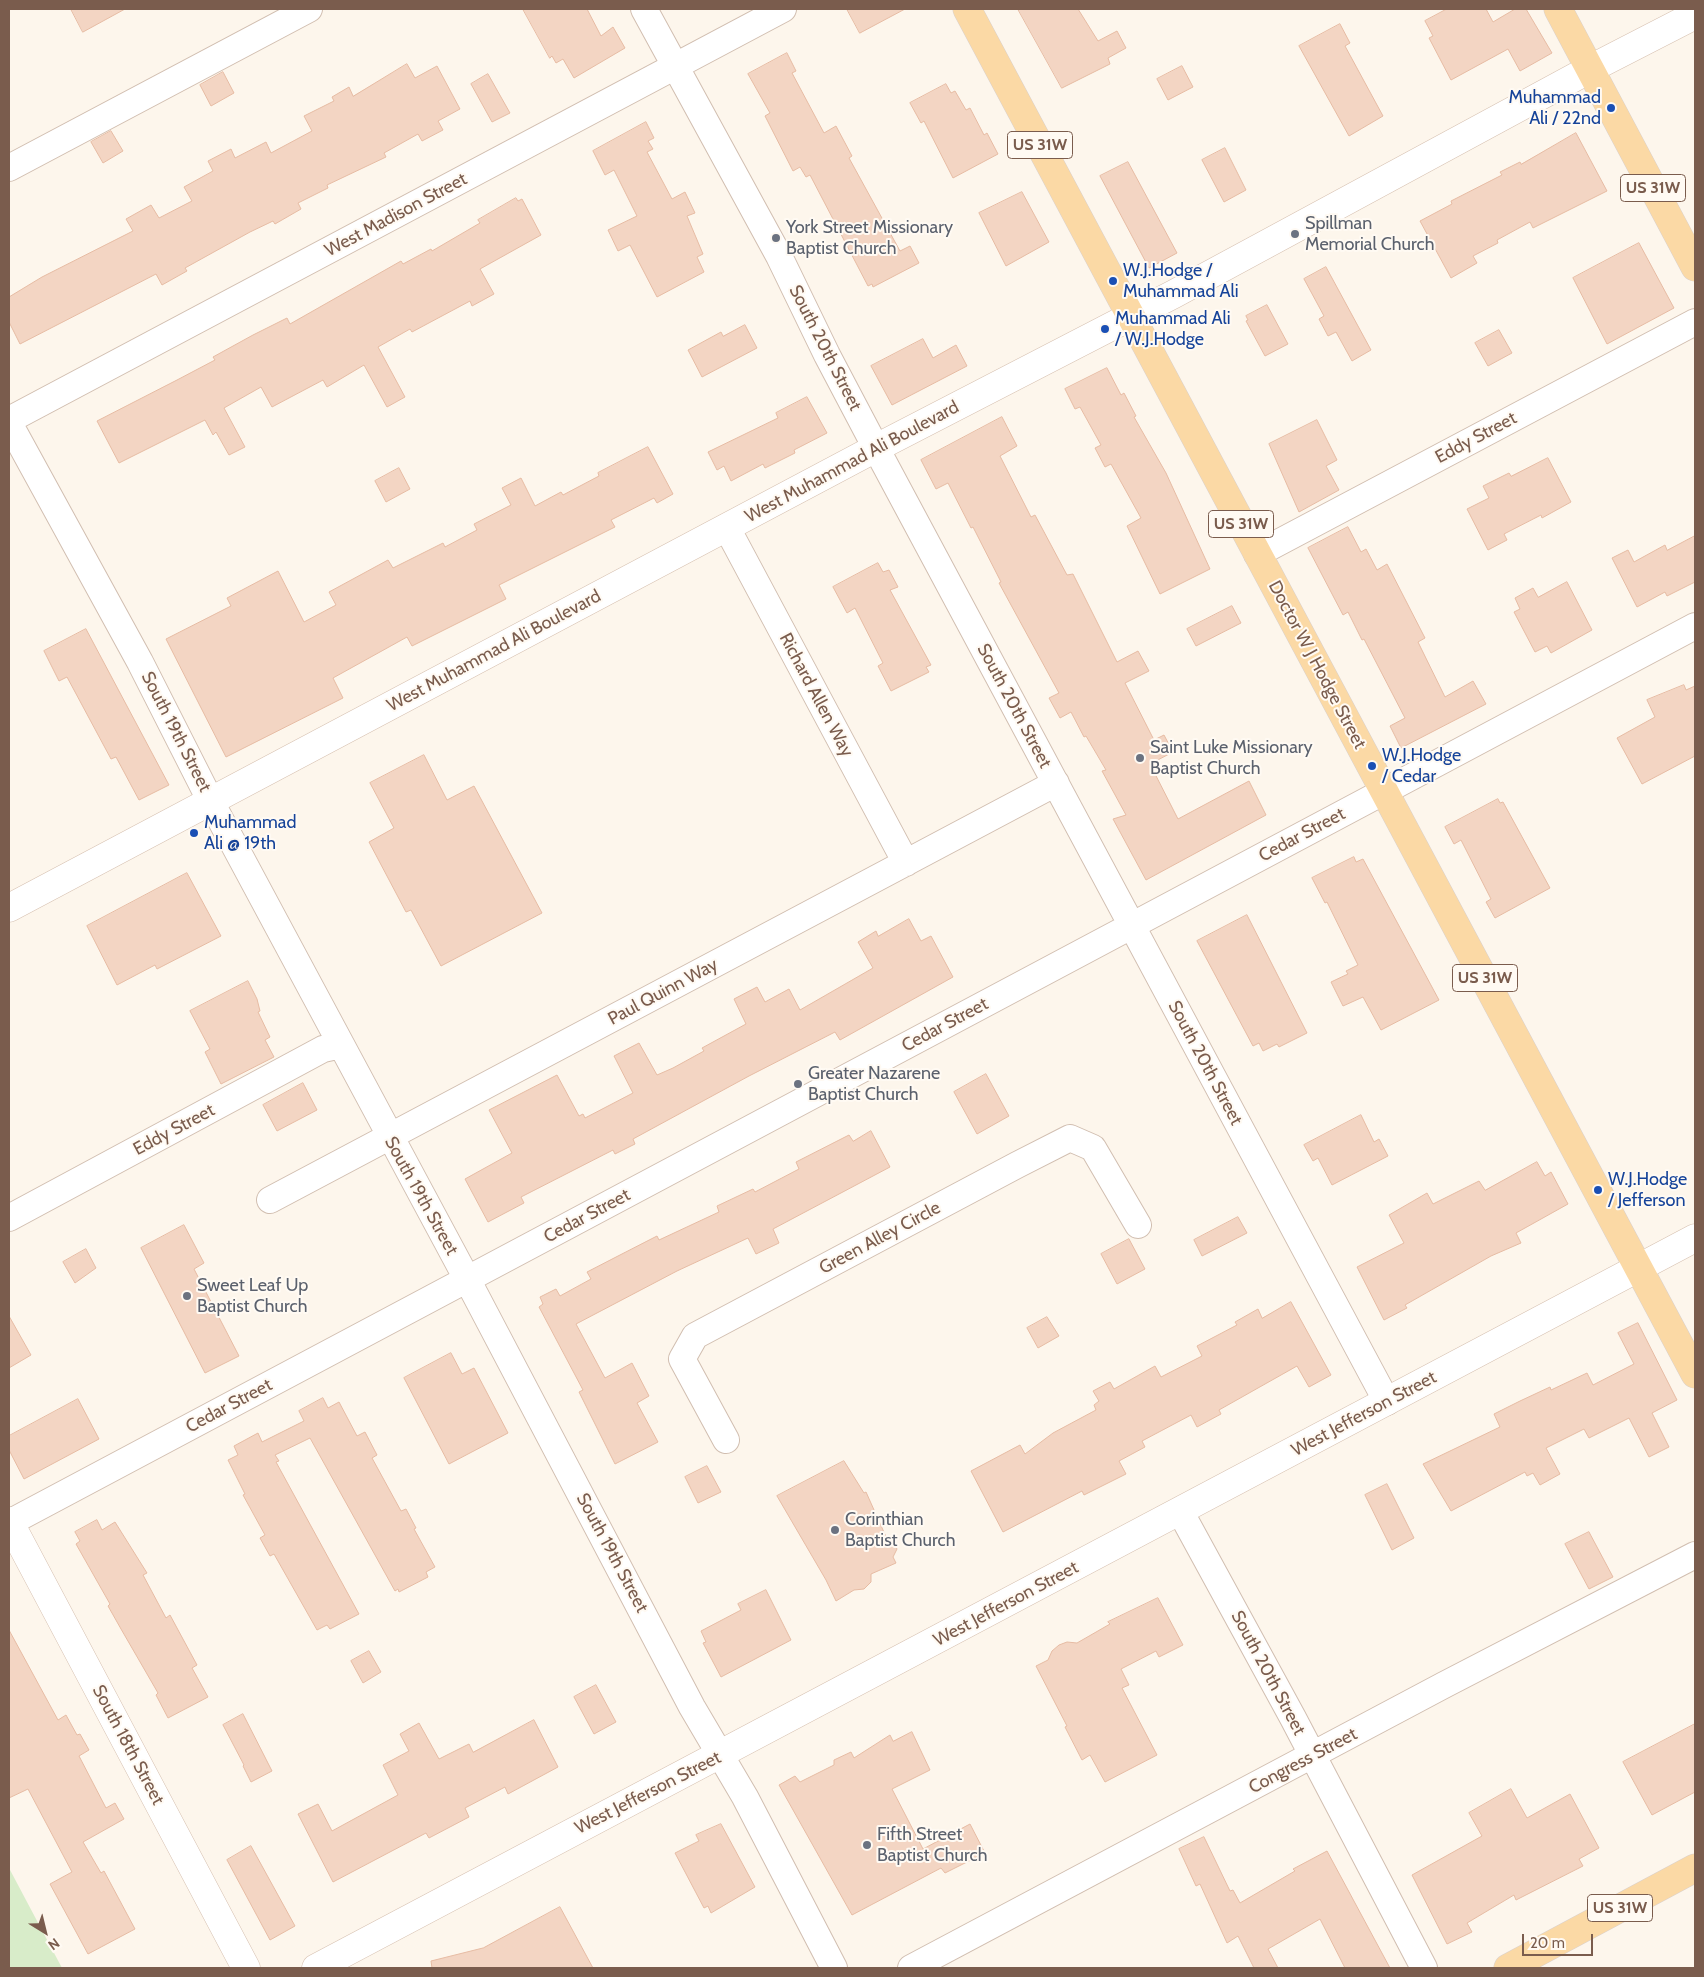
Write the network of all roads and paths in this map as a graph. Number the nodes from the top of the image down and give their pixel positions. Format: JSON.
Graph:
{"nodes":[{"id":1,"x":309,"y":9,"type":"edge"},
{"id":2,"x":644,"y":9,"type":"edge"},
{"id":3,"x":783,"y":9,"type":"edge"},
{"id":4,"x":967,"y":9,"type":"edge"},
{"id":5,"x":1558,"y":9,"type":"edge"},
{"id":6,"x":1695,"y":15,"type":"edge"},
{"id":7,"x":676,"y":66,"type":"junction"},
{"id":8,"x":1590,"y":69,"type":"junction"},
{"id":9,"x":9,"y":168,"type":"edge"},
{"id":10,"x":1695,"y":267,"type":"edge"},
{"id":11,"x":1131,"y":316,"type":"junction"},
{"id":12,"x":1695,"y":322,"type":"edge"},
{"id":13,"x":9,"y":422,"type":"edge"},
{"id":14,"x":876,"y":448,"type":"junction"},
{"id":15,"x":727,"y":528,"type":"junction"},
{"id":16,"x":1257,"y":554,"type":"junction"},
{"id":17,"x":1695,"y":626,"type":"edge"},
{"id":18,"x":1056,"y":783,"type":"junction"},
{"id":19,"x":1385,"y":791,"type":"junction"},
{"id":20,"x":211,"y":802,"type":"junction"},
{"id":21,"x":906,"y":863,"type":"junction"},
{"id":22,"x":9,"y":908,"type":"edge"},
{"id":23,"x":1132,"y":926,"type":"junction"},
{"id":24,"x":341,"y":1045,"type":"junction"},
{"id":25,"x":390,"y":1138,"type":"junction"},
{"id":26,"x":270,"y":1200,"type":"dead end"},
{"id":27,"x":9,"y":1218,"type":"edge"},
{"id":28,"x":1138,"y":1225,"type":"dead end"},
{"id":29,"x":1695,"y":1238,"type":"edge"},
{"id":30,"x":1640,"y":1268,"type":"junction"},
{"id":31,"x":467,"y":1279,"type":"junction"},
{"id":32,"x":1695,"y":1374,"type":"edge"},
{"id":33,"x":1387,"y":1402,"type":"junction"},
{"id":34,"x":726,"y":1440,"type":"dead end"},
{"id":35,"x":1180,"y":1512,"type":"junction"},
{"id":36,"x":9,"y":1522,"type":"edge"},
{"id":37,"x":1695,"y":1555,"type":"edge"},
{"id":38,"x":720,"y":1756,"type":"junction"},
{"id":39,"x":1312,"y":1757,"type":"junction"},
{"id":40,"x":1695,"y":1868,"type":"edge"},
{"id":41,"x":246,"y":1968,"type":"edge"},
{"id":42,"x":316,"y":1968,"type":"edge"},
{"id":43,"x":834,"y":1968,"type":"edge"},
{"id":44,"x":911,"y":1968,"type":"edge"},
{"id":45,"x":1424,"y":1968,"type":"edge"},
{"id":46,"x":1508,"y":1968,"type":"edge"}],
"edges":[{"from":1,"to":9,"type":"street"},
{"from":2,"to":7,"type":"street","name":"South 20th Street"},
{"from":3,"to":7,"type":"street","name":"West Madison Street"},
{"from":4,"to":11,"type":"main road","name":"Doctor W J Hodge Street","number":"US 31W"},
{"from":5,"to":8,"type":"main road","number":"US 31W"},
{"from":6,"to":8,"type":"street","name":"West Muhammad Ali Boulevard"},
{"from":7,"to":13,"type":"street","name":"West Madison Street"},
{"from":7,"to":14,"type":"street","name":"South 20th Street"},
{"from":8,"to":10,"type":"main road","number":"US 31W"},
{"from":8,"to":11,"type":"street","name":"West Muhammad Ali Boulevard"},
{"from":11,"to":14,"type":"street","name":"West Muhammad Ali Boulevard"},
{"from":11,"to":16,"type":"main road","name":"Doctor W J Hodge Street","number":"US 31W"},
{"from":12,"to":16,"type":"street","name":"Eddy Street"},
{"from":13,"to":20,"type":"street","name":"South 19th Street"},
{"from":14,"to":15,"type":"street","name":"West Muhammad Ali Boulevard"},
{"from":14,"to":18,"type":"street","name":"South 20th Street"},
{"from":15,"to":20,"type":"street","name":"West Muhammad Ali Boulevard"},
{"from":15,"to":21,"type":"street","name":"Richard Allen Way"},
{"from":16,"to":19,"type":"main road","name":"Doctor W J Hodge Street","number":"US 31W"},
{"from":17,"to":19,"type":"street","name":"Cedar Street"},
{"from":18,"to":21,"type":"street","name":"Paul Quinn Way"},
{"from":18,"to":23,"type":"street","name":"South 20th Street"},
{"from":19,"to":23,"type":"street","name":"Cedar Street"},
{"from":19,"to":30,"type":"main road","name":"Doctor W J Hodge Street","number":"US 31W"},
{"from":20,"to":22,"type":"street","name":"West Muhammad Ali Boulevard"},
{"from":20,"to":24,"type":"street","name":"South 19th Street"},
{"from":21,"to":25,"type":"street","name":"Paul Quinn Way"},
{"from":23,"to":31,"type":"street","name":"Cedar Street"},
{"from":23,"to":33,"type":"street","name":"South 20th Street"},
{"from":24,"to":25,"type":"street","name":"South 19th Street"},
{"from":24,"to":27,"type":"street","name":"Eddy Street"},
{"from":25,"to":26,"type":"street","name":"Paul Quinn Way"},
{"from":25,"to":31,"type":"street","name":"South 19th Street"},
{"from":28,"to":34,"type":"street","name":"Green Alley Circle"},
{"from":29,"to":30,"type":"street","name":"West Jefferson Street"},
{"from":30,"to":32,"type":"main road","name":"Doctor W J Hodge Street","number":"US 31W"},
{"from":30,"to":33,"type":"street","name":"West Jefferson Street"},
{"from":31,"to":36,"type":"street","name":"Cedar Street"},
{"from":31,"to":38,"type":"street","name":"South 19th Street"},
{"from":33,"to":35,"type":"street","name":"West Jefferson Street"},
{"from":35,"to":38,"type":"street","name":"West Jefferson Street"},
{"from":35,"to":39,"type":"street","name":"South 20th Street"},
{"from":36,"to":41,"type":"street","name":"South 18th Street"},
{"from":37,"to":39,"type":"street","name":"Congress Street"},
{"from":38,"to":42,"type":"street","name":"West Jefferson Street"},
{"from":38,"to":43,"type":"street","name":"South 19th Street"},
{"from":39,"to":44,"type":"street","name":"Congress Street"},
{"from":39,"to":45,"type":"street","name":"South 20th Street"},
{"from":40,"to":46,"type":"main road","number":"US 31W"}]}
